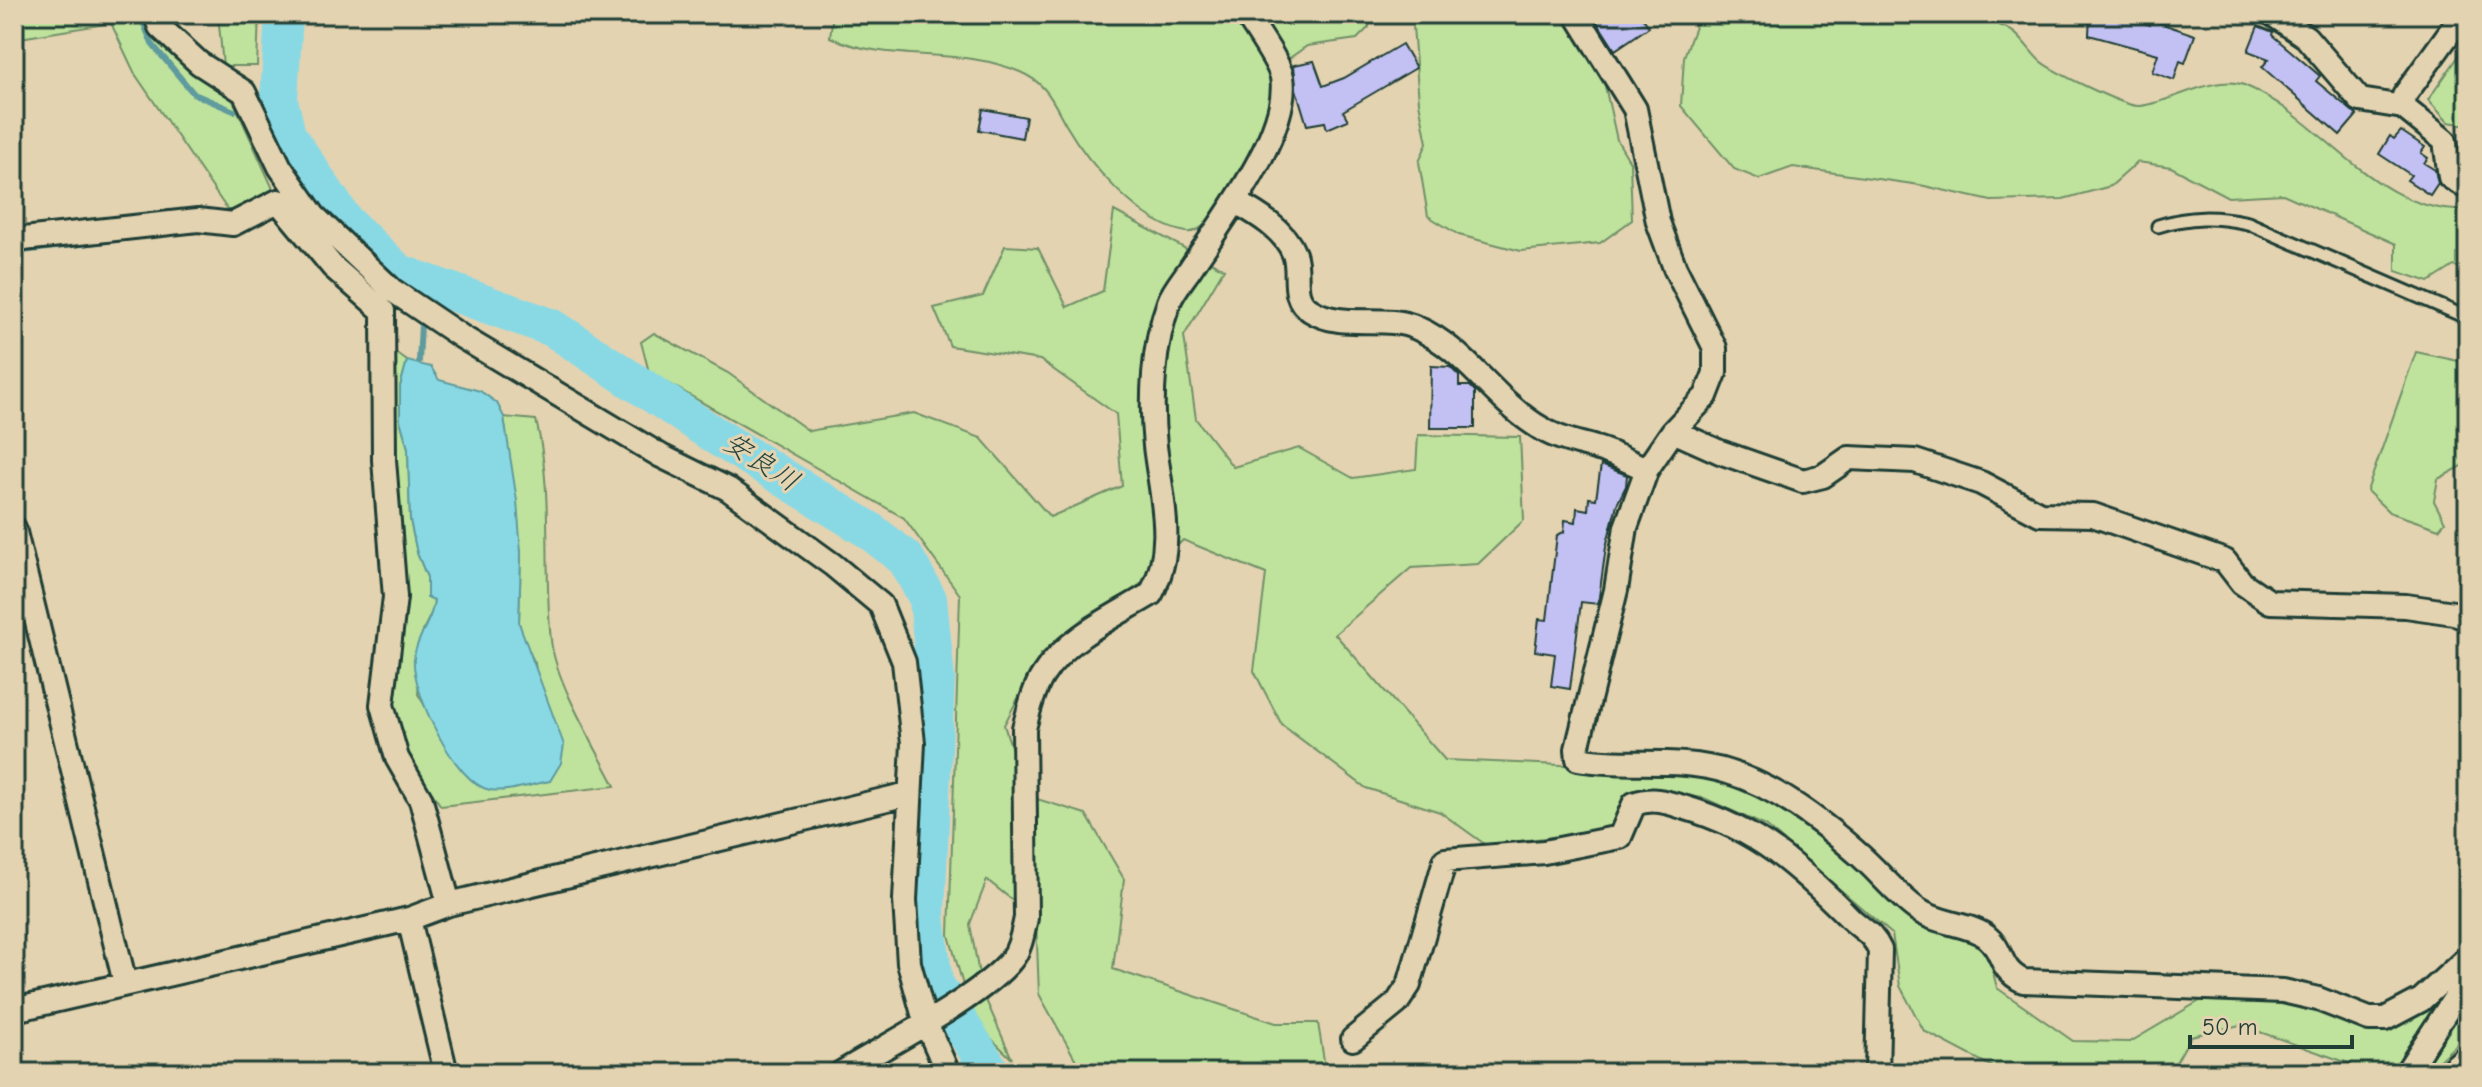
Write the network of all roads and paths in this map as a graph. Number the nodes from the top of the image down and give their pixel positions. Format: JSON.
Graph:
{"nodes":[{"id":1,"x":155,"y":14,"type":"edge"},
{"id":2,"x":1246,"y":14,"type":"edge"},
{"id":3,"x":1576,"y":14,"type":"edge"},
{"id":4,"x":2272,"y":14,"type":"edge"},
{"id":5,"x":2463,"y":14,"type":"edge"},
{"id":6,"x":2403,"y":107,"type":"junction"},
{"id":7,"x":2468,"y":188,"type":"edge"},
{"id":8,"x":1236,"y":202,"type":"junction"},
{"id":9,"x":2158,"y":226,"type":"dead end"},
{"id":10,"x":14,"y":240,"type":"edge"},
{"id":11,"x":2468,"y":318,"type":"edge"},
{"id":12,"x":1673,"y":431,"type":"junction"},
{"id":13,"x":1647,"y":469,"type":"junction"},
{"id":14,"x":14,"y":528,"type":"edge"},
{"id":15,"x":2468,"y":620,"type":"edge"},
{"id":16,"x":908,"y":794,"type":"junction"},
{"id":17,"x":449,"y":904,"type":"junction"},
{"id":18,"x":409,"y":919,"type":"junction"},
{"id":19,"x":2468,"y":957,"type":"edge"},
{"id":20,"x":2468,"y":978,"type":"edge"},
{"id":21,"x":125,"y":983,"type":"junction"},
{"id":22,"x":14,"y":1010,"type":"edge"},
{"id":23,"x":925,"y":1021,"type":"junction"},
{"id":24,"x":1353,"y":1039,"type":"dead end"},
{"id":25,"x":2468,"y":1067,"type":"edge"},
{"id":26,"x":446,"y":1073,"type":"edge"},
{"id":27,"x":841,"y":1073,"type":"edge"},
{"id":28,"x":948,"y":1073,"type":"edge"},
{"id":29,"x":1877,"y":1073,"type":"edge"},
{"id":30,"x":2406,"y":1073,"type":"edge"},
{"id":31,"x":2461,"y":1073,"type":"edge"}],
"edges":[{"from":1,"to":16,"type":"street"},
{"from":2,"to":8,"type":"street"},
{"from":3,"to":12,"type":"street"},
{"from":4,"to":6,"type":"street"},
{"from":5,"to":6,"type":"street"},
{"from":6,"to":7,"type":"street"},
{"from":8,"to":13,"type":"street"},
{"from":8,"to":23,"type":"street"},
{"from":9,"to":11,"type":"lane"},
{"from":10,"to":17,"type":"street"},
{"from":12,"to":13,"type":"street"},
{"from":12,"to":15,"type":"street"},
{"from":13,"to":19,"type":"street"},
{"from":14,"to":21,"type":"street"},
{"from":16,"to":17,"type":"street"},
{"from":16,"to":23,"type":"street"},
{"from":17,"to":18,"type":"street"},
{"from":18,"to":21,"type":"street"},
{"from":18,"to":26,"type":"street"},
{"from":20,"to":30,"type":"street"},
{"from":21,"to":22,"type":"street"},
{"from":23,"to":27,"type":"street"},
{"from":23,"to":28,"type":"street"},
{"from":24,"to":29,"type":"street"},
{"from":25,"to":31,"type":"highway"}]}
